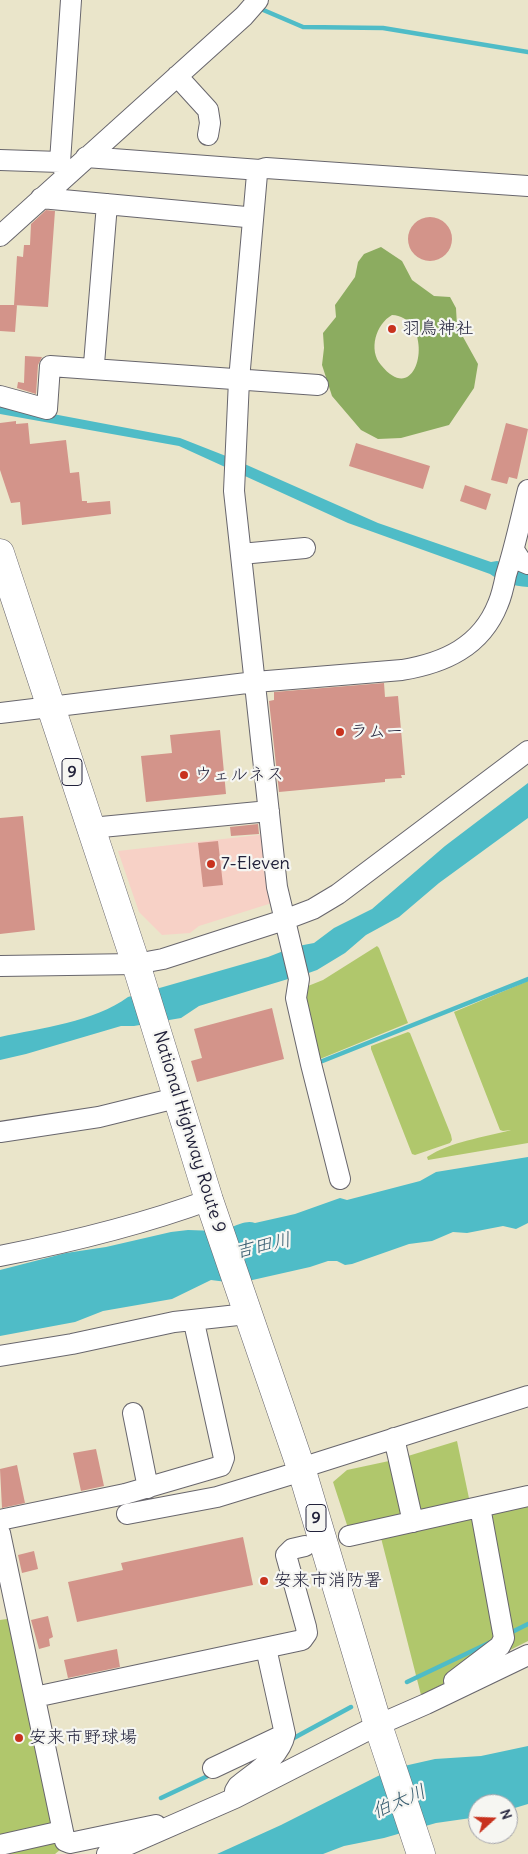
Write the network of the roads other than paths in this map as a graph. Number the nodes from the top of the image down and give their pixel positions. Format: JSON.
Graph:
{"nodes":[{"id":1,"x":70,"y":0,"type":"edge"},
{"id":2,"x":258,"y":0,"type":"edge"},
{"id":3,"x":177,"y":76,"type":"junction"},
{"id":4,"x":208,"y":135,"type":"dead end"},
{"id":5,"x":86,"y":158,"type":"junction"},
{"id":6,"x":0,"y":160,"type":"edge"},
{"id":7,"x":64,"y":169,"type":"junction"},
{"id":8,"x":260,"y":170,"type":"junction"},
{"id":9,"x":528,"y":186,"type":"edge"},
{"id":10,"x":41,"y":198,"type":"junction"},
{"id":11,"x":107,"y":204,"type":"junction"},
{"id":12,"x":246,"y":217,"type":"dead end"},
{"id":13,"x":0,"y":236,"type":"edge"},
{"id":14,"x":94,"y":364,"type":"dead end"},
{"id":15,"x":239,"y":380,"type":"junction"},
{"id":16,"x":318,"y":385,"type":"dead end"},
{"id":17,"x":0,"y":396,"type":"edge"},
{"id":18,"x":528,"y":490,"type":"edge"},
{"id":19,"x":304,"y":548,"type":"dead end"},
{"id":20,"x":0,"y":553,"type":"edge"},
{"id":21,"x":241,"y":554,"type":"junction"},
{"id":22,"x":514,"y":566,"type":"edge"},
{"id":23,"x":256,"y":682,"type":"junction"},
{"id":24,"x":51,"y":706,"type":"junction"},
{"id":25,"x":0,"y":713,"type":"edge"},
{"id":26,"x":528,"y":751,"type":"edge"},
{"id":27,"x":269,"y":811,"type":"junction"},
{"id":28,"x":91,"y":828,"type":"junction"},
{"id":29,"x":284,"y":920,"type":"junction"},
{"id":30,"x":136,"y":964,"type":"junction"},
{"id":31,"x":0,"y":966,"type":"edge"},
{"id":32,"x":176,"y":1098,"type":"junction"},
{"id":33,"x":0,"y":1132,"type":"edge"},
{"id":34,"x":340,"y":1179,"type":"dead end"},
{"id":35,"x":211,"y":1205,"type":"junction"},
{"id":36,"x":0,"y":1256,"type":"edge"},
{"id":37,"x":239,"y":1316,"type":"junction"},
{"id":38,"x":150,"y":1327,"type":"junction"},
{"id":39,"x":195,"y":1327,"type":"junction"},
{"id":40,"x":0,"y":1356,"type":"edge"},
{"id":41,"x":528,"y":1396,"type":"edge"},
{"id":42,"x":133,"y":1413,"type":"dead end"},
{"id":43,"x":394,"y":1438,"type":"junction"},
{"id":44,"x":301,"y":1468,"type":"junction"},
{"id":45,"x":148,"y":1488,"type":"junction"},
{"id":46,"x":528,"y":1496,"type":"edge"},
{"id":47,"x":480,"y":1507,"type":"junction"},
{"id":48,"x":126,"y":1511,"type":"dead end"},
{"id":49,"x":0,"y":1520,"type":"edge"},
{"id":50,"x":413,"y":1522,"type":"junction"},
{"id":51,"x":0,"y":1533,"type":"edge"},
{"id":52,"x":349,"y":1536,"type":"dead end"},
{"id":53,"x":305,"y":1546,"type":"dead end"},
{"id":54,"x":8,"y":1615,"type":"edge"},
{"id":55,"x":266,"y":1648,"type":"junction"},
{"id":56,"x":528,"y":1655,"type":"edge"},
{"id":57,"x":34,"y":1697,"type":"junction"},
{"id":58,"x":426,"y":1704,"type":"junction"},
{"id":59,"x":379,"y":1728,"type":"junction"},
{"id":60,"x":284,"y":1734,"type":"junction"},
{"id":61,"x":213,"y":1768,"type":"dead end"},
{"id":62,"x":235,"y":1798,"type":"junction"},
{"id":63,"x":188,"y":1819,"type":"junction"},
{"id":64,"x":62,"y":1830,"type":"junction"},
{"id":65,"x":0,"y":1845,"type":"edge"},
{"id":66,"x":108,"y":1854,"type":"edge"},
{"id":67,"x":421,"y":1854,"type":"edge"}],
"edges":[{"from":1,"to":7,"type":"street"},
{"from":2,"to":3,"type":"street"},
{"from":3,"to":4,"type":"street"},
{"from":3,"to":5,"type":"street"},
{"from":5,"to":7,"type":"street"},
{"from":5,"to":8,"type":"street"},
{"from":6,"to":7,"type":"street"},
{"from":7,"to":10,"type":"street"},
{"from":8,"to":9,"type":"street"},
{"from":8,"to":15,"type":"street"},
{"from":10,"to":11,"type":"street"},
{"from":10,"to":13,"type":"street"},
{"from":11,"to":12,"type":"street"},
{"from":11,"to":14,"type":"street"},
{"from":15,"to":16,"type":"street"},
{"from":15,"to":17,"type":"street"},
{"from":15,"to":21,"type":"street"},
{"from":18,"to":22,"type":"street"},
{"from":19,"to":21,"type":"street"},
{"from":20,"to":24,"type":"highway","name":"National Highway Route 9","number":"9"},
{"from":21,"to":23,"type":"street"},
{"from":22,"to":23,"type":"street"},
{"from":23,"to":24,"type":"street"},
{"from":23,"to":27,"type":"street"},
{"from":24,"to":25,"type":"street"},
{"from":24,"to":28,"type":"highway","name":"National Highway Route 9","number":"9"},
{"from":26,"to":29,"type":"street"},
{"from":27,"to":28,"type":"street"},
{"from":27,"to":29,"type":"street"},
{"from":28,"to":30,"type":"highway","name":"National Highway Route 9","number":"9"},
{"from":29,"to":30,"type":"street"},
{"from":29,"to":34,"type":"street"},
{"from":30,"to":31,"type":"street"},
{"from":30,"to":32,"type":"highway","name":"National Highway Route 9","number":"9"},
{"from":32,"to":33,"type":"street"},
{"from":32,"to":35,"type":"highway","name":"National Highway Route 9","number":"9"},
{"from":35,"to":36,"type":"street"},
{"from":35,"to":37,"type":"highway","name":"National Highway Route 9","number":"9"},
{"from":37,"to":38,"type":"street"},
{"from":37,"to":39,"type":"street"},
{"from":37,"to":44,"type":"highway","name":"National Highway Route 9","number":"9"},
{"from":38,"to":39,"type":"street"},
{"from":38,"to":40,"type":"street"},
{"from":39,"to":45,"type":"street"},
{"from":41,"to":43,"type":"street"},
{"from":42,"to":45,"type":"street"},
{"from":43,"to":44,"type":"street"},
{"from":43,"to":50,"type":"street"},
{"from":44,"to":48,"type":"street"},
{"from":44,"to":59,"type":"highway","name":"National Highway Route 9","number":"9"},
{"from":45,"to":49,"type":"street"},
{"from":46,"to":47,"type":"street"},
{"from":47,"to":50,"type":"street"},
{"from":47,"to":58,"type":"street"},
{"from":50,"to":52,"type":"street"},
{"from":51,"to":54,"type":"street"},
{"from":53,"to":55,"type":"street"},
{"from":54,"to":57,"type":"street"},
{"from":55,"to":57,"type":"street"},
{"from":55,"to":60,"type":"street"},
{"from":56,"to":58,"type":"street"},
{"from":57,"to":64,"type":"street"},
{"from":58,"to":59,"type":"street"},
{"from":59,"to":62,"type":"street"},
{"from":59,"to":67,"type":"highway","name":"National Highway Route 9","number":"9"},
{"from":60,"to":61,"type":"street"},
{"from":60,"to":62,"type":"street"},
{"from":62,"to":63,"type":"street"},
{"from":63,"to":64,"type":"street"},
{"from":63,"to":66,"type":"street"},
{"from":64,"to":65,"type":"street"}]}
